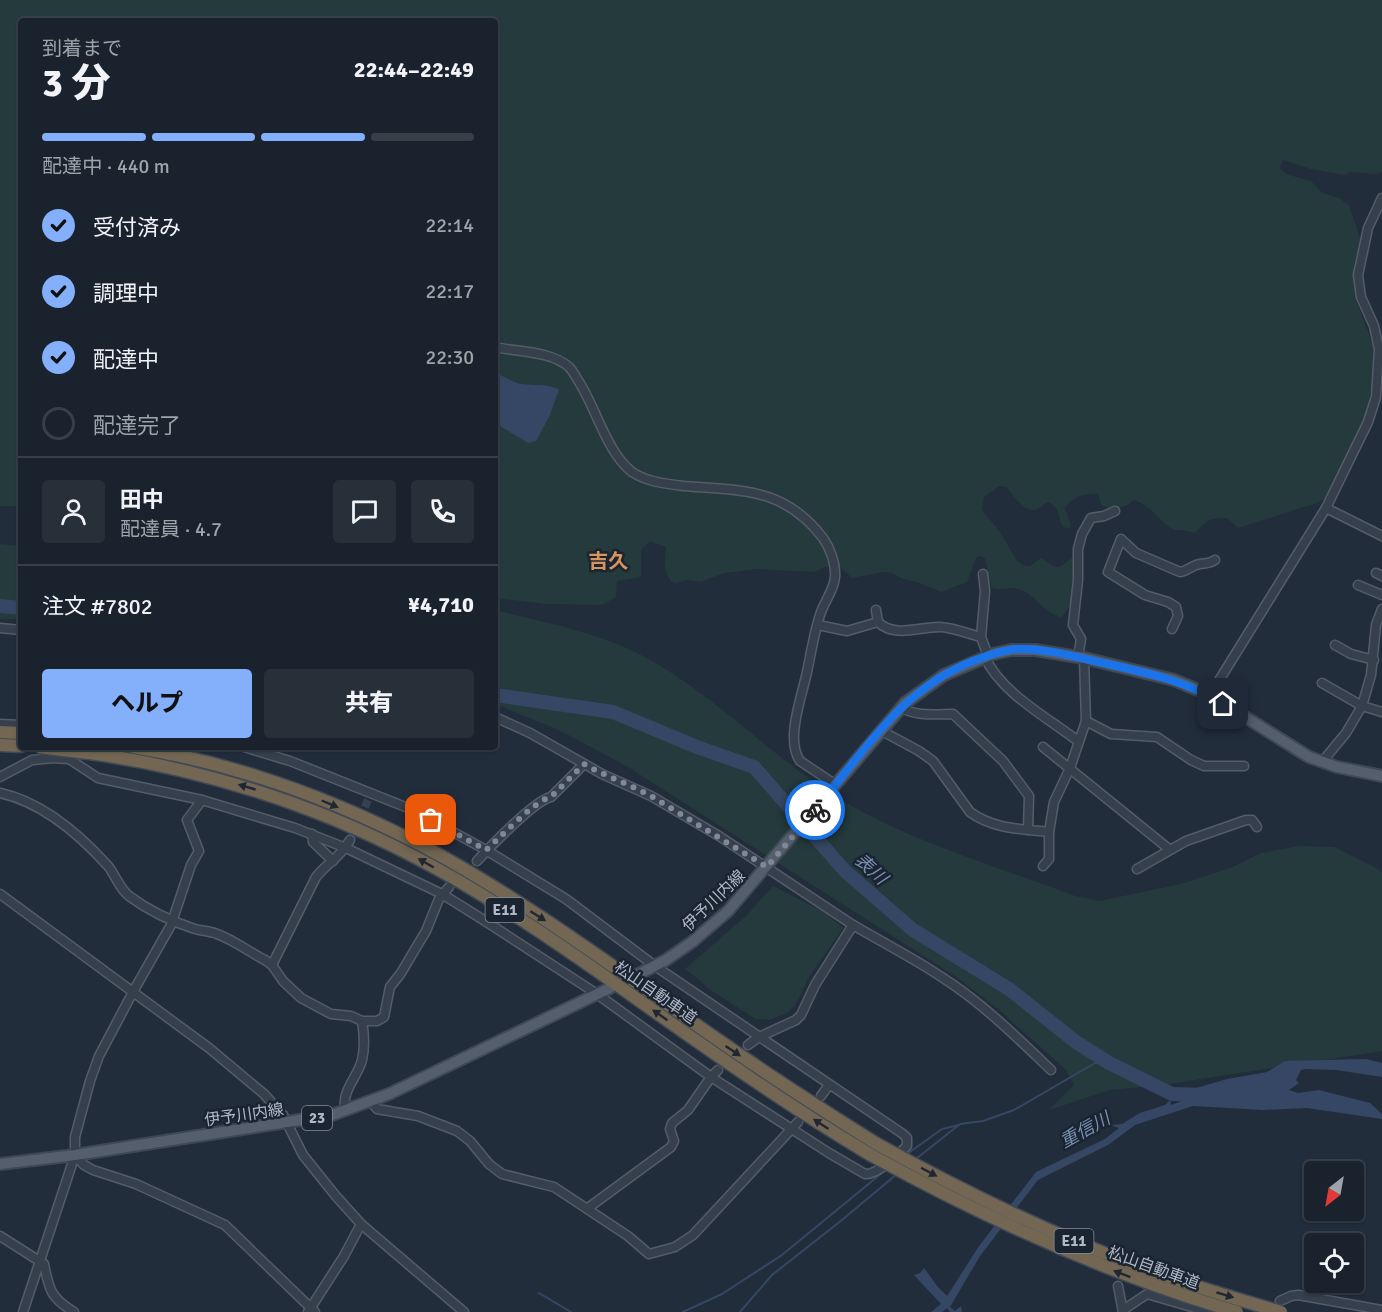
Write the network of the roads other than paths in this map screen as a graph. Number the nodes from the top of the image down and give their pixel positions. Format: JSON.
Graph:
{"nodes":[{"id":1,"x":1382,"y":198,"type":"edge"},
{"id":2,"x":498,"y":348,"type":"edge"},
{"id":3,"x":1326,"y":508,"type":"junction"},
{"id":4,"x":1115,"y":511,"type":"dead end"},
{"id":5,"x":1382,"y":536,"type":"edge"},
{"id":6,"x":1215,"y":560,"type":"dead end"},
{"id":7,"x":984,"y":574,"type":"dead end"},
{"id":8,"x":1358,"y":585,"type":"dead end"},
{"id":9,"x":1382,"y":595,"type":"edge"},
{"id":10,"x":1382,"y":609,"type":"edge"},
{"id":11,"x":876,"y":610,"type":"dead end"},
{"id":12,"x":878,"y":622,"type":"junction"},
{"id":13,"x":818,"y":625,"type":"junction"},
{"id":14,"x":0,"y":628,"type":"edge"},
{"id":15,"x":1172,"y":629,"type":"dead end"},
{"id":16,"x":18,"y":630,"type":"edge"},
{"id":17,"x":981,"y":638,"type":"junction"},
{"id":18,"x":1335,"y":645,"type":"dead end"},
{"id":19,"x":987,"y":656,"type":"junction"},
{"id":20,"x":1081,"y":658,"type":"junction"},
{"id":21,"x":1374,"y":660,"type":"junction"},
{"id":22,"x":1322,"y":683,"type":"dead end"},
{"id":23,"x":1209,"y":695,"type":"junction"},
{"id":24,"x":1362,"y":706,"type":"junction"},
{"id":25,"x":901,"y":707,"type":"junction"},
{"id":26,"x":1382,"y":712,"type":"edge"},
{"id":27,"x":498,"y":718,"type":"edge"},
{"id":28,"x":1086,"y":721,"type":"junction"},
{"id":29,"x":0,"y":724,"type":"edge"},
{"id":30,"x":18,"y":725,"type":"edge"},
{"id":31,"x":880,"y":730,"type":"junction"},
{"id":32,"x":0,"y":732,"type":"edge"},
{"id":33,"x":18,"y":733,"type":"edge"},
{"id":34,"x":1078,"y":741,"type":"junction"},
{"id":35,"x":0,"y":744,"type":"edge"},
{"id":36,"x":18,"y":746,"type":"edge"},
{"id":37,"x":1043,"y":747,"type":"dead end"},
{"id":38,"x":64,"y":750,"type":"edge"},
{"id":39,"x":74,"y":750,"type":"edge"},
{"id":40,"x":147,"y":750,"type":"edge"},
{"id":41,"x":254,"y":750,"type":"edge"},
{"id":42,"x":69,"y":759,"type":"junction"},
{"id":43,"x":1322,"y":762,"type":"junction"},
{"id":44,"x":584,"y":764,"type":"junction"},
{"id":45,"x":1244,"y":766,"type":"dead end"},
{"id":46,"x":1070,"y":768,"type":"junction"},
{"id":47,"x":1382,"y":776,"type":"edge"},
{"id":48,"x":0,"y":777,"type":"edge"},
{"id":49,"x":834,"y":786,"type":"junction"},
{"id":50,"x":0,"y":793,"type":"edge"},
{"id":51,"x":202,"y":800,"type":"junction"},
{"id":52,"x":1257,"y":827,"type":"dead end"},
{"id":53,"x":1028,"y":830,"type":"junction"},
{"id":54,"x":1049,"y":832,"type":"junction"},
{"id":55,"x":312,"y":834,"type":"junction"},
{"id":56,"x":348,"y":844,"type":"junction"},
{"id":57,"x":1169,"y":849,"type":"junction"},
{"id":58,"x":486,"y":850,"type":"junction"},
{"id":59,"x":333,"y":861,"type":"junction"},
{"id":60,"x":477,"y":861,"type":"dead end"},
{"id":61,"x":768,"y":865,"type":"junction"},
{"id":62,"x":1043,"y":866,"type":"dead end"},
{"id":63,"x":1137,"y":869,"type":"dead end"},
{"id":64,"x":449,"y":886,"type":"dead end"},
{"id":65,"x":0,"y":894,"type":"edge"},
{"id":66,"x":442,"y":894,"type":"junction"},
{"id":67,"x":173,"y":920,"type":"junction"},
{"id":68,"x":853,"y":924,"type":"junction"},
{"id":69,"x":272,"y":965,"type":"junction"},
{"id":70,"x":655,"y":966,"type":"junction"},
{"id":71,"x":637,"y":975,"type":"dead end"},
{"id":72,"x":610,"y":988,"type":"dead end"},
{"id":73,"x":134,"y":990,"type":"junction"},
{"id":74,"x":597,"y":994,"type":"junction"},
{"id":75,"x":362,"y":1021,"type":"junction"},
{"id":76,"x":759,"y":1037,"type":"junction"},
{"id":77,"x":748,"y":1045,"type":"dead end"},
{"id":78,"x":718,"y":1070,"type":"dead end"},
{"id":79,"x":1051,"y":1070,"type":"dead end"},
{"id":80,"x":711,"y":1077,"type":"junction"},
{"id":81,"x":829,"y":1085,"type":"junction"},
{"id":82,"x":821,"y":1096,"type":"dead end"},
{"id":83,"x":371,"y":1102,"type":"junction"},
{"id":84,"x":346,"y":1110,"type":"junction"},
{"id":85,"x":798,"y":1122,"type":"dead end"},
{"id":86,"x":287,"y":1123,"type":"junction"},
{"id":87,"x":790,"y":1129,"type":"junction"},
{"id":88,"x":874,"y":1150,"type":"junction"},
{"id":89,"x":75,"y":1155,"type":"junction"},
{"id":90,"x":0,"y":1164,"type":"edge"},
{"id":91,"x":588,"y":1208,"type":"junction"},
{"id":92,"x":361,"y":1224,"type":"junction"},
{"id":93,"x":0,"y":1236,"type":"edge"},
{"id":94,"x":39,"y":1261,"type":"junction"},
{"id":95,"x":1118,"y":1286,"type":"dead end"},
{"id":96,"x":1280,"y":1304,"type":"edge"},
{"id":97,"x":1355,"y":1308,"type":"edge"},
{"id":98,"x":1382,"y":1310,"type":"edge"},
{"id":99,"x":311,"y":1311,"type":"edge"},
{"id":100,"x":1123,"y":1311,"type":"edge"},
{"id":101,"x":23,"y":1312,"type":"edge"},
{"id":102,"x":74,"y":1312,"type":"edge"},
{"id":103,"x":464,"y":1312,"type":"edge"},
{"id":104,"x":1209,"y":1312,"type":"edge"},
{"id":105,"x":1237,"y":1312,"type":"edge"}],
"edges":[{"from":1,"to":3,"type":"street"},
{"from":2,"to":13,"type":"street"},
{"from":3,"to":5,"type":"street"},
{"from":3,"to":23,"type":"street"},
{"from":4,"to":20,"type":"street"},
{"from":6,"to":15,"type":"street"},
{"from":7,"to":17,"type":"street"},
{"from":8,"to":9,"type":"street"},
{"from":10,"to":21,"type":"street"},
{"from":11,"to":12,"type":"street"},
{"from":12,"to":13,"type":"street"},
{"from":12,"to":17,"type":"street"},
{"from":13,"to":49,"type":"street"},
{"from":14,"to":16,"type":"street"},
{"from":17,"to":19,"type":"street"},
{"from":18,"to":21,"type":"street"},
{"from":19,"to":20,"type":"main road","name":"伊予川内線"},
{"from":19,"to":25,"type":"main road","name":"伊予川内線"},
{"from":19,"to":34,"type":"street"},
{"from":20,"to":23,"type":"main road","name":"伊予川内線"},
{"from":20,"to":28,"type":"street"},
{"from":21,"to":24,"type":"street"},
{"from":22,"to":24,"type":"street"},
{"from":23,"to":43,"type":"main road","name":"伊予川内線"},
{"from":24,"to":26,"type":"street"},
{"from":24,"to":43,"type":"street"},
{"from":25,"to":31,"type":"main road","name":"伊予川内線"},
{"from":25,"to":53,"type":"street"},
{"from":27,"to":44,"type":"street"},
{"from":28,"to":34,"type":"street"},
{"from":28,"to":45,"type":"street"},
{"from":29,"to":30,"type":"street"},
{"from":31,"to":49,"type":"main road","name":"伊予川内線"},
{"from":31,"to":53,"type":"street"},
{"from":32,"to":33,"type":"highway"},
{"from":34,"to":46,"type":"street"},
{"from":35,"to":36,"type":"highway"},
{"from":37,"to":46,"type":"street"},
{"from":88,"to":38,"type":"highway","name":"松山自動車道","number":"E11","one_way":true,"bridge":true},
{"from":39,"to":42,"type":"street"},
{"from":40,"to":88,"type":"highway","name":"松山自動車道","number":"E11","one_way":true},
{"from":41,"to":58,"type":"street"},
{"from":42,"to":48,"type":"street"},
{"from":42,"to":51,"type":"street"},
{"from":43,"to":47,"type":"main road","name":"伊予川内線"},
{"from":44,"to":58,"type":"street"},
{"from":44,"to":61,"type":"street"},
{"from":46,"to":54,"type":"street"},
{"from":46,"to":57,"type":"street"},
{"from":49,"to":61,"type":"main road","name":"伊予川内線"},
{"from":50,"to":67,"type":"street"},
{"from":51,"to":55,"type":"street"},
{"from":51,"to":67,"type":"street"},
{"from":52,"to":57,"type":"street"},
{"from":53,"to":54,"type":"street"},
{"from":54,"to":62,"type":"street"},
{"from":55,"to":56,"type":"street"},
{"from":55,"to":59,"type":"street"},
{"from":56,"to":59,"type":"street"},
{"from":56,"to":66,"type":"street"},
{"from":57,"to":63,"type":"street"},
{"from":58,"to":60,"type":"street"},
{"from":58,"to":70,"type":"street"},
{"from":59,"to":69,"type":"street"},
{"from":61,"to":68,"type":"street"},
{"from":61,"to":70,"type":"main road","name":"伊予川内線"},
{"from":64,"to":66,"type":"street"},
{"from":65,"to":73,"type":"street"},
{"from":66,"to":74,"type":"street"},
{"from":66,"to":75,"type":"street"},
{"from":67,"to":69,"type":"street"},
{"from":67,"to":73,"type":"street"},
{"from":68,"to":76,"type":"street"},
{"from":68,"to":79,"type":"street"},
{"from":69,"to":75,"type":"street"},
{"from":70,"to":71,"type":"main road","name":"伊予川内線"},
{"from":70,"to":76,"type":"street"},
{"from":72,"to":74,"type":"main road","name":"伊予川内線","number":"23"},
{"from":73,"to":86,"type":"street"},
{"from":73,"to":89,"type":"street"},
{"from":74,"to":80,"type":"street"},
{"from":74,"to":83,"type":"main road","name":"伊予川内線","number":"23"},
{"from":75,"to":84,"type":"street"},
{"from":76,"to":77,"type":"street"},
{"from":76,"to":81,"type":"street"},
{"from":78,"to":80,"type":"street"},
{"from":80,"to":87,"type":"street"},
{"from":80,"to":91,"type":"street"},
{"from":81,"to":82,"type":"street"},
{"from":81,"to":87,"type":"street"},
{"from":83,"to":84,"type":"main road","name":"伊予川内線","number":"23"},
{"from":83,"to":91,"type":"street"},
{"from":84,"to":86,"type":"main road","name":"伊予川内線","number":"23"},
{"from":85,"to":87,"type":"street"},
{"from":86,"to":89,"type":"main road","name":"伊予川内線","number":"23"},
{"from":86,"to":92,"type":"street"},
{"from":87,"to":91,"type":"street"},
{"from":88,"to":96,"type":"highway","name":"松山自動車道","number":"E11","one_way":true,"bridge":true},
{"from":105,"to":88,"type":"highway","name":"松山自動車道","number":"E11","one_way":true,"bridge":true},
{"from":89,"to":90,"type":"main road","name":"伊予川内線","number":"23"},
{"from":89,"to":94,"type":"street"},
{"from":89,"to":99,"type":"street"},
{"from":92,"to":99,"type":"street"},
{"from":92,"to":103,"type":"street"},
{"from":93,"to":94,"type":"street"},
{"from":94,"to":101,"type":"street"},
{"from":94,"to":102,"type":"street"},
{"from":95,"to":100,"type":"street"},
{"from":96,"to":97,"type":"street"},
{"from":97,"to":98,"type":"street"},
{"from":100,"to":104,"type":"street"}]}
